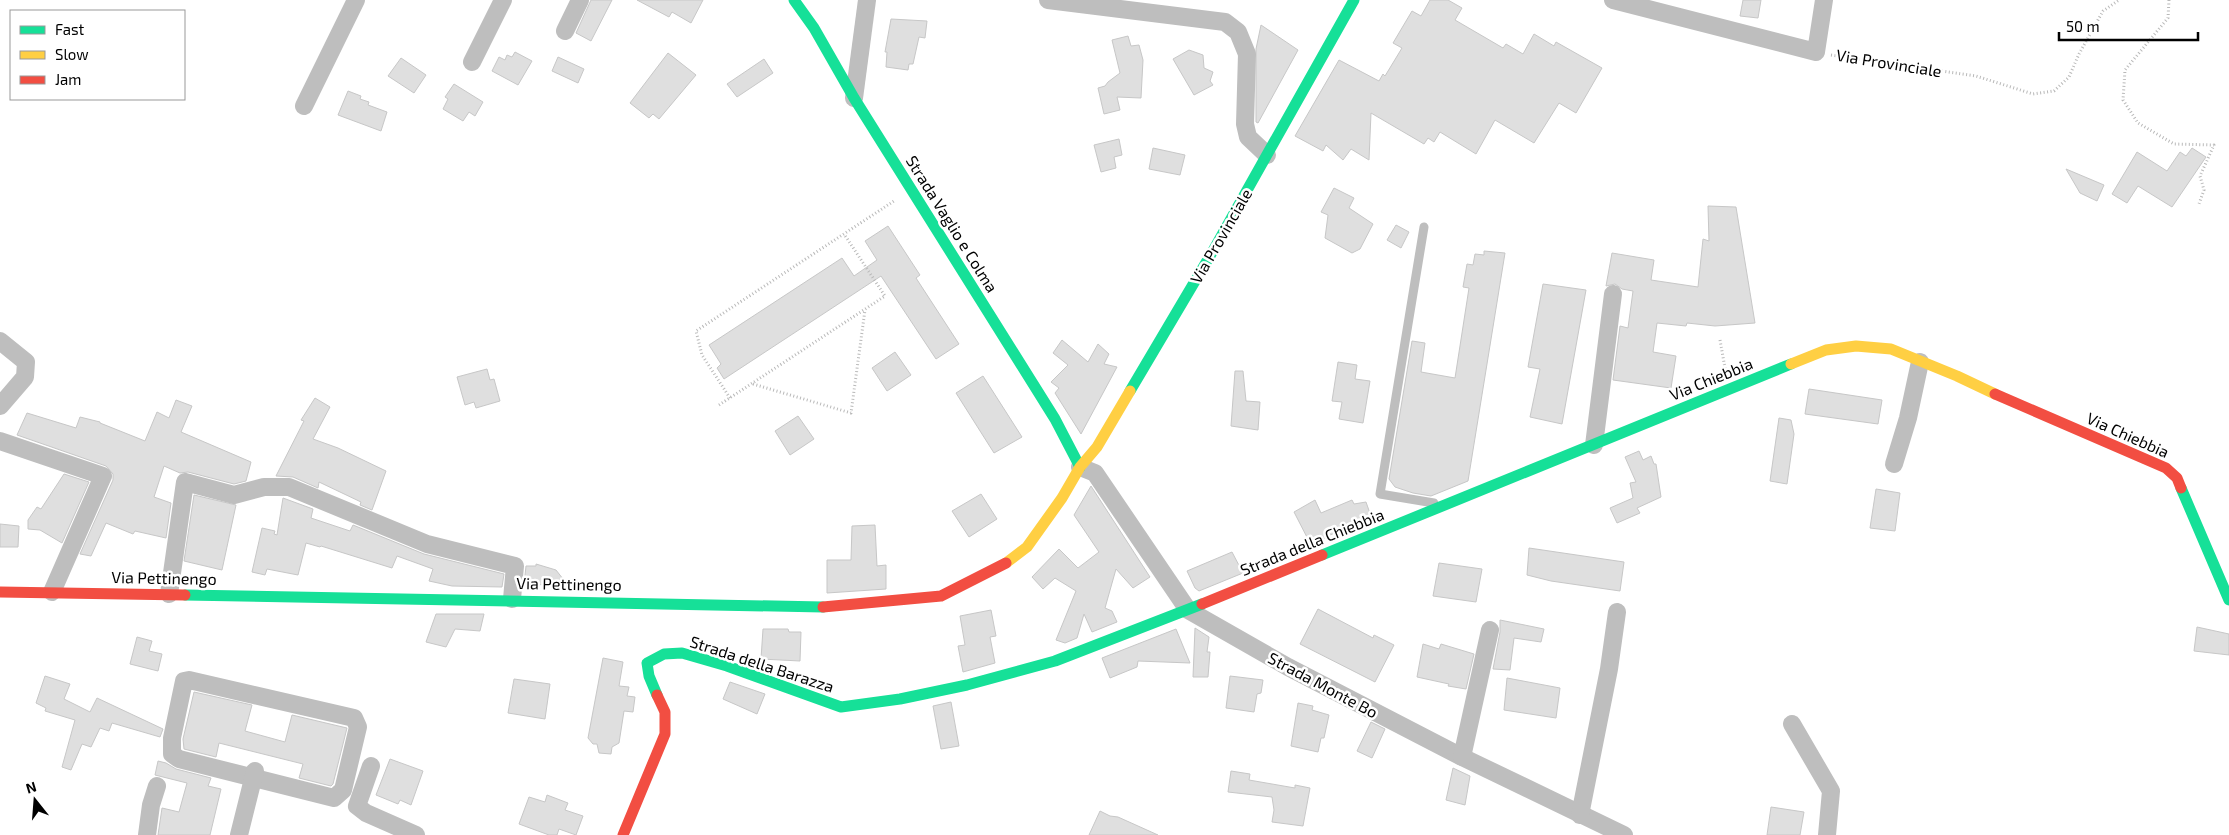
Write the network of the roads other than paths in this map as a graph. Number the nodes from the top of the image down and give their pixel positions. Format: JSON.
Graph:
{"nodes":[{"id":1,"x":356,"y":0,"type":"edge"},
{"id":2,"x":503,"y":0,"type":"edge"},
{"id":3,"x":580,"y":0,"type":"edge"},
{"id":4,"x":794,"y":0,"type":"edge"},
{"id":5,"x":867,"y":0,"type":"edge"},
{"id":6,"x":1048,"y":0,"type":"edge"},
{"id":7,"x":1354,"y":0,"type":"edge"},
{"id":8,"x":1613,"y":0,"type":"edge"},
{"id":9,"x":1824,"y":0,"type":"edge"},
{"id":10,"x":1099,"y":3,"type":"edge"},
{"id":11,"x":565,"y":30,"type":"dead end"},
{"id":12,"x":472,"y":62,"type":"dead end"},
{"id":13,"x":854,"y":98,"type":"junction"},
{"id":14,"x":304,"y":106,"type":"dead end"},
{"id":15,"x":1267,"y":155,"type":"junction"},
{"id":16,"x":1424,"y":227,"type":"dead end"},
{"id":17,"x":1613,"y":294,"type":"dead end"},
{"id":18,"x":0,"y":341,"type":"edge"},
{"id":19,"x":1920,"y":362,"type":"junction"},
{"id":20,"x":0,"y":406,"type":"edge"},
{"id":21,"x":0,"y":441,"type":"edge"},
{"id":22,"x":1594,"y":445,"type":"junction"},
{"id":23,"x":1894,"y":464,"type":"dead end"},
{"id":24,"x":1080,"y":467,"type":"junction"},
{"id":25,"x":1449,"y":505,"type":"junction"},
{"id":26,"x":0,"y":592,"type":"edge"},
{"id":27,"x":52,"y":592,"type":"junction"},
{"id":28,"x":169,"y":594,"type":"junction"},
{"id":29,"x":512,"y":600,"type":"junction"},
{"id":30,"x":2229,"y":600,"type":"edge"},
{"id":31,"x":1188,"y":610,"type":"junction"},
{"id":32,"x":1617,"y":612,"type":"dead end"},
{"id":33,"x":1490,"y":630,"type":"dead end"},
{"id":34,"x":1792,"y":724,"type":"dead end"},
{"id":35,"x":1462,"y":757,"type":"junction"},
{"id":36,"x":371,"y":766,"type":"dead end"},
{"id":37,"x":254,"y":774,"type":"junction"},
{"id":38,"x":157,"y":786,"type":"dead end"},
{"id":39,"x":1580,"y":815,"type":"junction"},
{"id":40,"x":147,"y":835,"type":"edge"},
{"id":41,"x":239,"y":835,"type":"edge"},
{"id":42,"x":416,"y":835,"type":"edge"},
{"id":43,"x":623,"y":835,"type":"edge"},
{"id":44,"x":1624,"y":835,"type":"edge"},
{"id":45,"x":1827,"y":835,"type":"edge"}],
"edges":[{"from":1,"to":14,"type":"street"},
{"from":2,"to":12,"type":"street"},
{"from":3,"to":11,"type":"street"},
{"from":4,"to":13,"type":"street","name":"Strada Vaglio e Colma"},
{"from":5,"to":13,"type":"street"},
{"from":6,"to":10,"type":"street"},
{"from":7,"to":15,"type":"street","name":"Via Provinciale"},
{"from":8,"to":9,"type":"street","name":"Via Provinciale"},
{"from":10,"to":15,"type":"street"},
{"from":13,"to":24,"type":"street","name":"Strada Vaglio e Colma"},
{"from":15,"to":24,"type":"street","name":"Via Provinciale"},
{"from":16,"to":25,"type":"lane"},
{"from":17,"to":22,"type":"street"},
{"from":18,"to":20,"type":"street"},
{"from":19,"to":22,"type":"street","name":"Via Chiebbia"},
{"from":19,"to":23,"type":"street"},
{"from":19,"to":30,"type":"street","name":"Via Chiebbia"},
{"from":21,"to":27,"type":"street"},
{"from":22,"to":25,"type":"street","name":"Via Chiebbia"},
{"from":24,"to":29,"type":"street","name":"Via Pettinengo"},
{"from":24,"to":31,"type":"street","name":"Strada Monte Bo"},
{"from":25,"to":31,"type":"street","name":"Strada della Chiebbia"},
{"from":26,"to":27,"type":"street","name":"Via Pettinengo"},
{"from":27,"to":28,"type":"street","name":"Via Pettinengo"},
{"from":28,"to":29,"type":"street","name":"Via Pettinengo"},
{"from":28,"to":29,"type":"street"},
{"from":31,"to":35,"type":"street","name":"Strada Monte Bo"},
{"from":31,"to":43,"type":"street","name":"Strada della Barazza"},
{"from":32,"to":39,"type":"street"},
{"from":33,"to":35,"type":"street"},
{"from":34,"to":45,"type":"street"},
{"from":35,"to":39,"type":"street","name":"Strada Monte Bo"},
{"from":36,"to":42,"type":"street"},
{"from":37,"to":37,"type":"street"},
{"from":37,"to":41,"type":"street"},
{"from":38,"to":40,"type":"street"},
{"from":39,"to":44,"type":"street","name":"Strada Monte Bo"}]}
